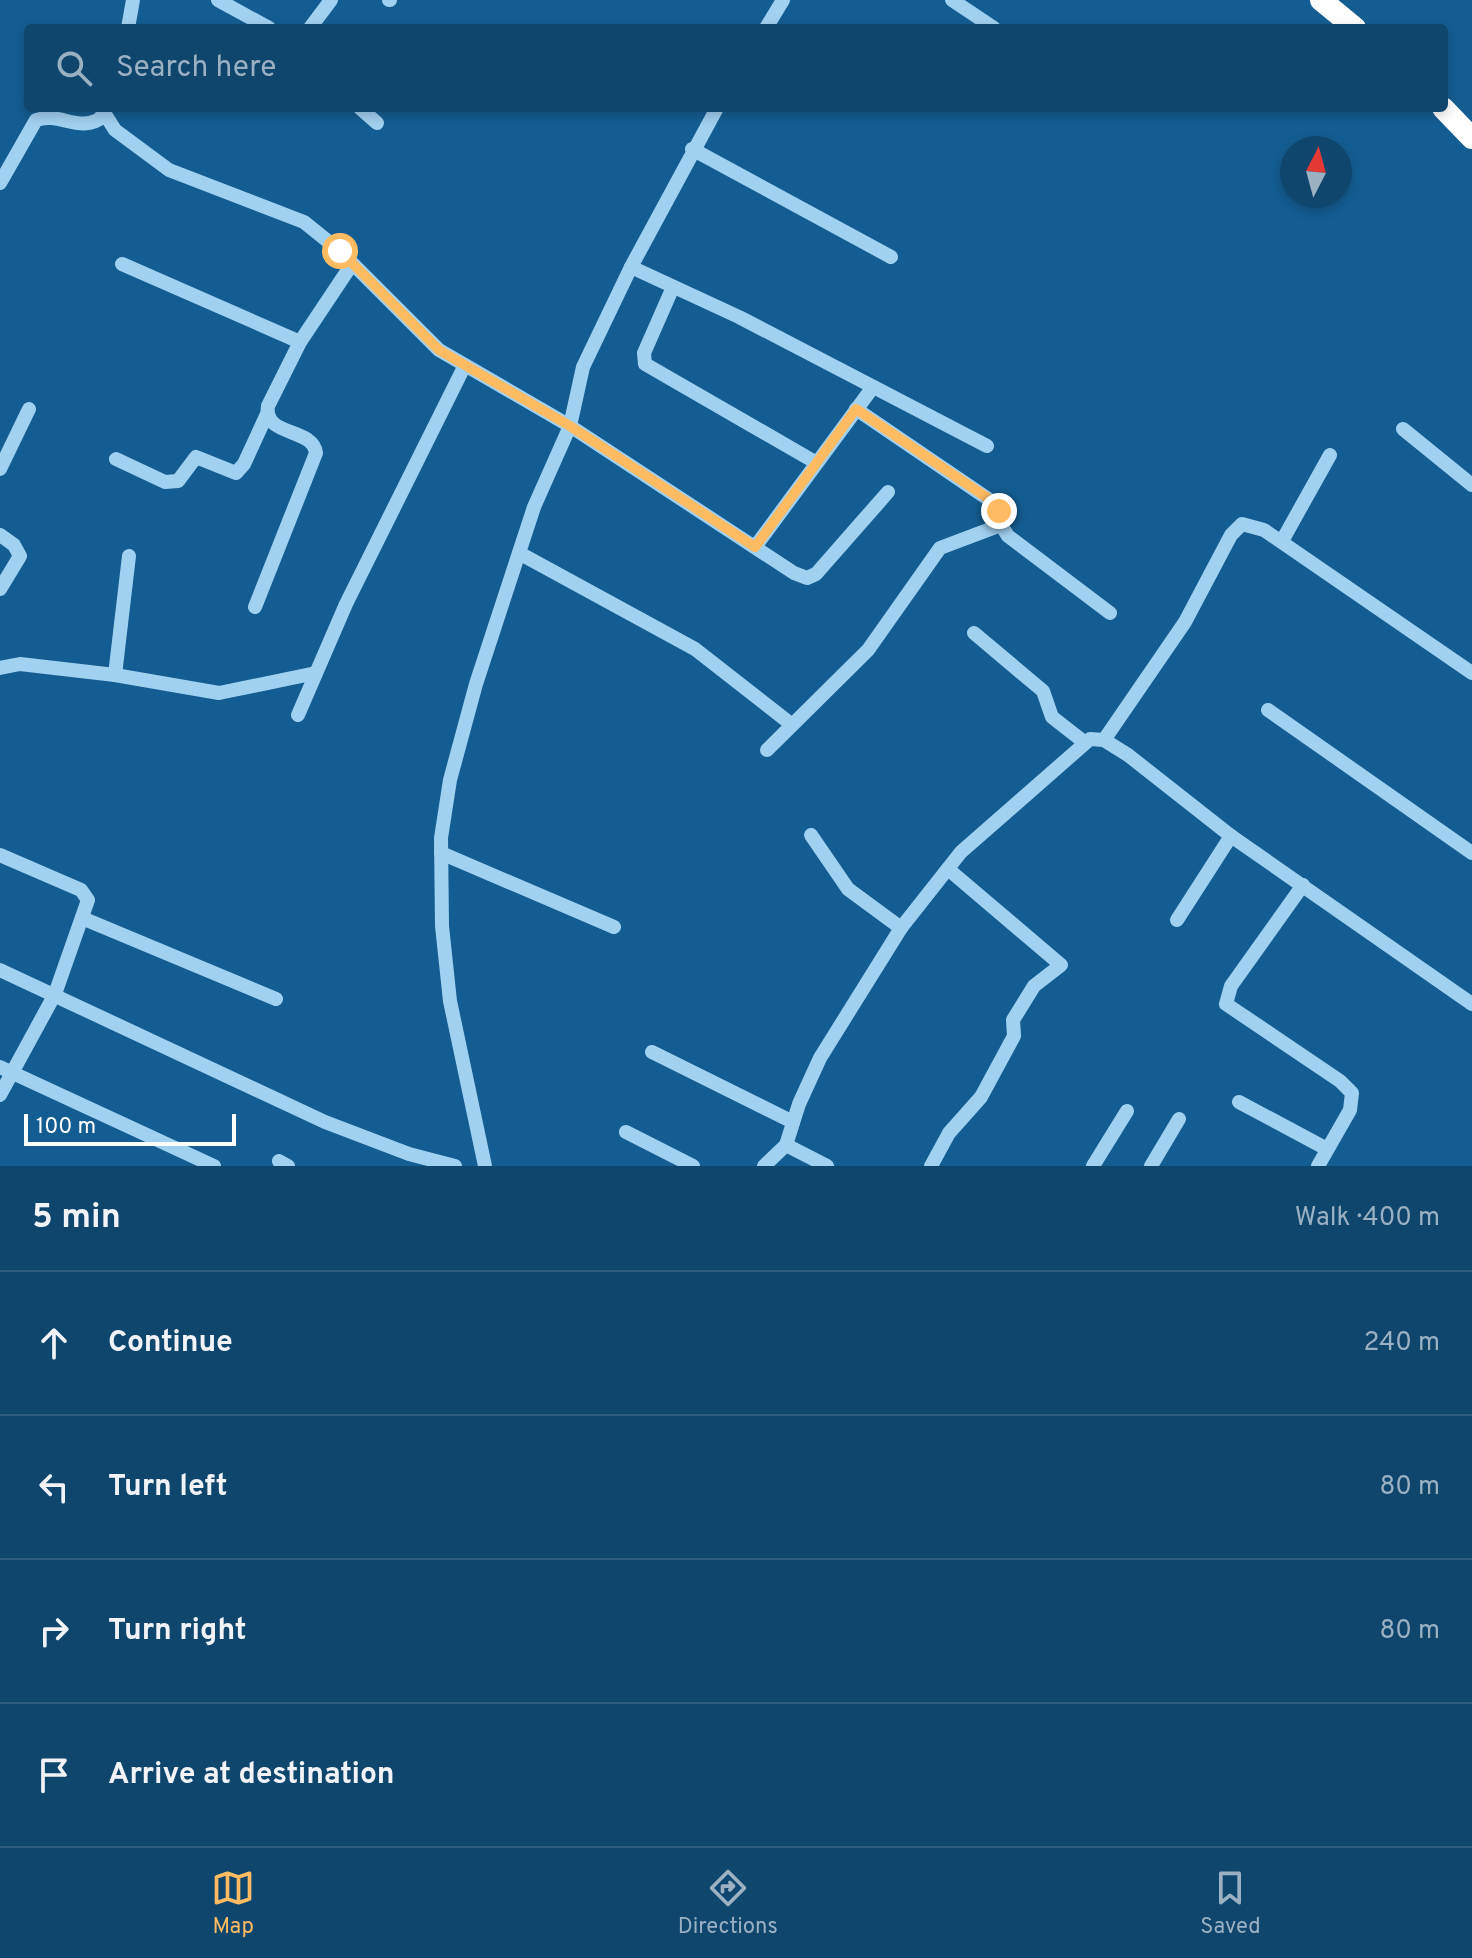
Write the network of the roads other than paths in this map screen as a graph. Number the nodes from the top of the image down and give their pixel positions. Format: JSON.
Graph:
{"nodes":[{"id":1,"x":133,"y":0,"type":"edge"},
{"id":2,"x":218,"y":0,"type":"edge"},
{"id":3,"x":331,"y":0,"type":"edge"},
{"id":4,"x":783,"y":0,"type":"edge"},
{"id":5,"x":952,"y":0,"type":"edge"},
{"id":6,"x":1321,"y":0,"type":"edge"},
{"id":7,"x":129,"y":24,"type":"edge"},
{"id":8,"x":262,"y":24,"type":"edge"},
{"id":9,"x":313,"y":24,"type":"edge"},
{"id":10,"x":768,"y":24,"type":"edge"},
{"id":11,"x":988,"y":24,"type":"edge"},
{"id":12,"x":1350,"y":24,"type":"edge"},
{"id":13,"x":103,"y":112,"type":"edge"},
{"id":14,"x":365,"y":112,"type":"edge"},
{"id":15,"x":715,"y":112,"type":"edge"},
{"id":16,"x":1447,"y":112,"type":"edge"},
{"id":17,"x":377,"y":123,"type":"dead end"},
{"id":18,"x":1472,"y":138,"type":"edge"},
{"id":19,"x":692,"y":149,"type":"junction"},
{"id":20,"x":0,"y":183,"type":"edge"},
{"id":21,"x":891,"y":257,"type":"dead end"},
{"id":22,"x":122,"y":264,"type":"dead end"},
{"id":23,"x":352,"y":264,"type":"junction"},
{"id":24,"x":631,"y":267,"type":"junction"},
{"id":25,"x":673,"y":287,"type":"junction"},
{"id":26,"x":300,"y":342,"type":"junction"},
{"id":27,"x":464,"y":367,"type":"junction"},
{"id":28,"x":873,"y":387,"type":"junction"},
{"id":29,"x":29,"y":409,"type":"dead end"},
{"id":30,"x":856,"y":409,"type":"junction"},
{"id":31,"x":267,"y":414,"type":"junction"},
{"id":32,"x":570,"y":426,"type":"junction"},
{"id":33,"x":1403,"y":429,"type":"dead end"},
{"id":34,"x":987,"y":446,"type":"dead end"},
{"id":35,"x":1330,"y":455,"type":"dead end"},
{"id":36,"x":116,"y":459,"type":"dead end"},
{"id":37,"x":815,"y":462,"type":"junction"},
{"id":38,"x":0,"y":469,"type":"edge"},
{"id":39,"x":1472,"y":485,"type":"edge"},
{"id":40,"x":888,"y":492,"type":"dead end"},
{"id":41,"x":1001,"y":525,"type":"junction"},
{"id":42,"x":0,"y":535,"type":"edge"},
{"id":43,"x":1282,"y":541,"type":"junction"},
{"id":44,"x":755,"y":547,"type":"junction"},
{"id":45,"x":519,"y":553,"type":"junction"},
{"id":46,"x":129,"y":556,"type":"dead end"},
{"id":47,"x":0,"y":589,"type":"edge"},
{"id":48,"x":255,"y":607,"type":"dead end"},
{"id":49,"x":1110,"y":613,"type":"dead end"},
{"id":50,"x":974,"y":633,"type":"dead end"},
{"id":51,"x":0,"y":668,"type":"edge"},
{"id":52,"x":316,"y":673,"type":"junction"},
{"id":53,"x":1472,"y":673,"type":"edge"},
{"id":54,"x":115,"y":675,"type":"junction"},
{"id":55,"x":1268,"y":710,"type":"dead end"},
{"id":56,"x":298,"y":715,"type":"dead end"},
{"id":57,"x":791,"y":724,"type":"junction"},
{"id":58,"x":1104,"y":740,"type":"junction"},
{"id":59,"x":1084,"y":742,"type":"junction"},
{"id":60,"x":767,"y":750,"type":"dead end"},
{"id":61,"x":811,"y":835,"type":"dead end"},
{"id":62,"x":1231,"y":836,"type":"junction"},
{"id":63,"x":441,"y":853,"type":"junction"},
{"id":64,"x":1472,"y":853,"type":"edge"},
{"id":65,"x":0,"y":855,"type":"edge"},
{"id":66,"x":948,"y":869,"type":"junction"},
{"id":67,"x":1303,"y":885,"type":"junction"},
{"id":68,"x":82,"y":918,"type":"junction"},
{"id":69,"x":1177,"y":920,"type":"dead end"},
{"id":70,"x":614,"y":927,"type":"dead end"},
{"id":71,"x":901,"y":928,"type":"junction"},
{"id":72,"x":0,"y":970,"type":"edge"},
{"id":73,"x":55,"y":994,"type":"junction"},
{"id":74,"x":276,"y":999,"type":"dead end"},
{"id":75,"x":1472,"y":1004,"type":"edge"},
{"id":76,"x":652,"y":1052,"type":"dead end"},
{"id":77,"x":6,"y":1070,"type":"edge"},
{"id":78,"x":0,"y":1095,"type":"edge"},
{"id":79,"x":1239,"y":1102,"type":"dead end"},
{"id":80,"x":1127,"y":1111,"type":"dead end"},
{"id":81,"x":1179,"y":1119,"type":"dead end"},
{"id":82,"x":793,"y":1122,"type":"junction"},
{"id":83,"x":626,"y":1132,"type":"dead end"},
{"id":84,"x":786,"y":1145,"type":"junction"},
{"id":85,"x":1327,"y":1149,"type":"junction"},
{"id":86,"x":214,"y":1166,"type":"edge"},
{"id":87,"x":455,"y":1166,"type":"edge"},
{"id":88,"x":485,"y":1166,"type":"edge"},
{"id":89,"x":693,"y":1166,"type":"edge"},
{"id":90,"x":764,"y":1166,"type":"edge"},
{"id":91,"x":827,"y":1166,"type":"edge"},
{"id":92,"x":931,"y":1166,"type":"edge"},
{"id":93,"x":1093,"y":1166,"type":"edge"},
{"id":94,"x":1151,"y":1166,"type":"edge"},
{"id":95,"x":1318,"y":1166,"type":"edge"}],
"edges":[{"from":1,"to":7,"type":"street"},
{"from":2,"to":8,"type":"street"},
{"from":3,"to":9,"type":"street"},
{"from":4,"to":10,"type":"street"},
{"from":5,"to":11,"type":"street"},
{"from":6,"to":12,"type":"highway"},
{"from":13,"to":20,"type":"street"},
{"from":13,"to":23,"type":"street"},
{"from":14,"to":17,"type":"street"},
{"from":15,"to":19,"type":"street"},
{"from":16,"to":18,"type":"highway"},
{"from":19,"to":21,"type":"street"},
{"from":19,"to":24,"type":"street"},
{"from":22,"to":26,"type":"street"},
{"from":23,"to":26,"type":"street"},
{"from":23,"to":27,"type":"street"},
{"from":24,"to":25,"type":"street"},
{"from":24,"to":32,"type":"street"},
{"from":25,"to":28,"type":"street"},
{"from":25,"to":37,"type":"street"},
{"from":26,"to":31,"type":"street"},
{"from":27,"to":32,"type":"street"},
{"from":27,"to":52,"type":"street"},
{"from":28,"to":30,"type":"street"},
{"from":28,"to":34,"type":"street"},
{"from":29,"to":38,"type":"street"},
{"from":30,"to":37,"type":"street"},
{"from":30,"to":41,"type":"street"},
{"from":31,"to":36,"type":"street"},
{"from":31,"to":48,"type":"street"},
{"from":32,"to":44,"type":"street"},
{"from":32,"to":45,"type":"street"},
{"from":33,"to":39,"type":"street"},
{"from":35,"to":43,"type":"street"},
{"from":37,"to":44,"type":"street"},
{"from":40,"to":44,"type":"street"},
{"from":41,"to":49,"type":"street"},
{"from":41,"to":57,"type":"street"},
{"from":42,"to":47,"type":"street"},
{"from":43,"to":53,"type":"street"},
{"from":43,"to":58,"type":"street"},
{"from":45,"to":57,"type":"street"},
{"from":45,"to":63,"type":"street"},
{"from":46,"to":54,"type":"street"},
{"from":50,"to":59,"type":"street"},
{"from":51,"to":54,"type":"street"},
{"from":52,"to":54,"type":"street"},
{"from":52,"to":56,"type":"street"},
{"from":55,"to":64,"type":"street"},
{"from":57,"to":60,"type":"street"},
{"from":58,"to":59,"type":"street"},
{"from":58,"to":62,"type":"street"},
{"from":59,"to":66,"type":"street"},
{"from":61,"to":71,"type":"street"},
{"from":62,"to":67,"type":"street"},
{"from":62,"to":69,"type":"street"},
{"from":63,"to":70,"type":"street"},
{"from":63,"to":88,"type":"street"},
{"from":65,"to":68,"type":"street"},
{"from":66,"to":71,"type":"street"},
{"from":66,"to":92,"type":"street"},
{"from":67,"to":75,"type":"street"},
{"from":67,"to":85,"type":"street"},
{"from":68,"to":73,"type":"street"},
{"from":68,"to":74,"type":"street"},
{"from":71,"to":82,"type":"street"},
{"from":72,"to":73,"type":"street"},
{"from":73,"to":77,"type":"street"},
{"from":73,"to":87,"type":"street"},
{"from":76,"to":82,"type":"street"},
{"from":77,"to":78,"type":"street"},
{"from":77,"to":86,"type":"street"},
{"from":79,"to":85,"type":"street"},
{"from":80,"to":93,"type":"street"},
{"from":81,"to":94,"type":"street"},
{"from":82,"to":84,"type":"street"},
{"from":83,"to":89,"type":"street"},
{"from":84,"to":90,"type":"street"},
{"from":84,"to":91,"type":"street"},
{"from":85,"to":95,"type":"street"}]}
